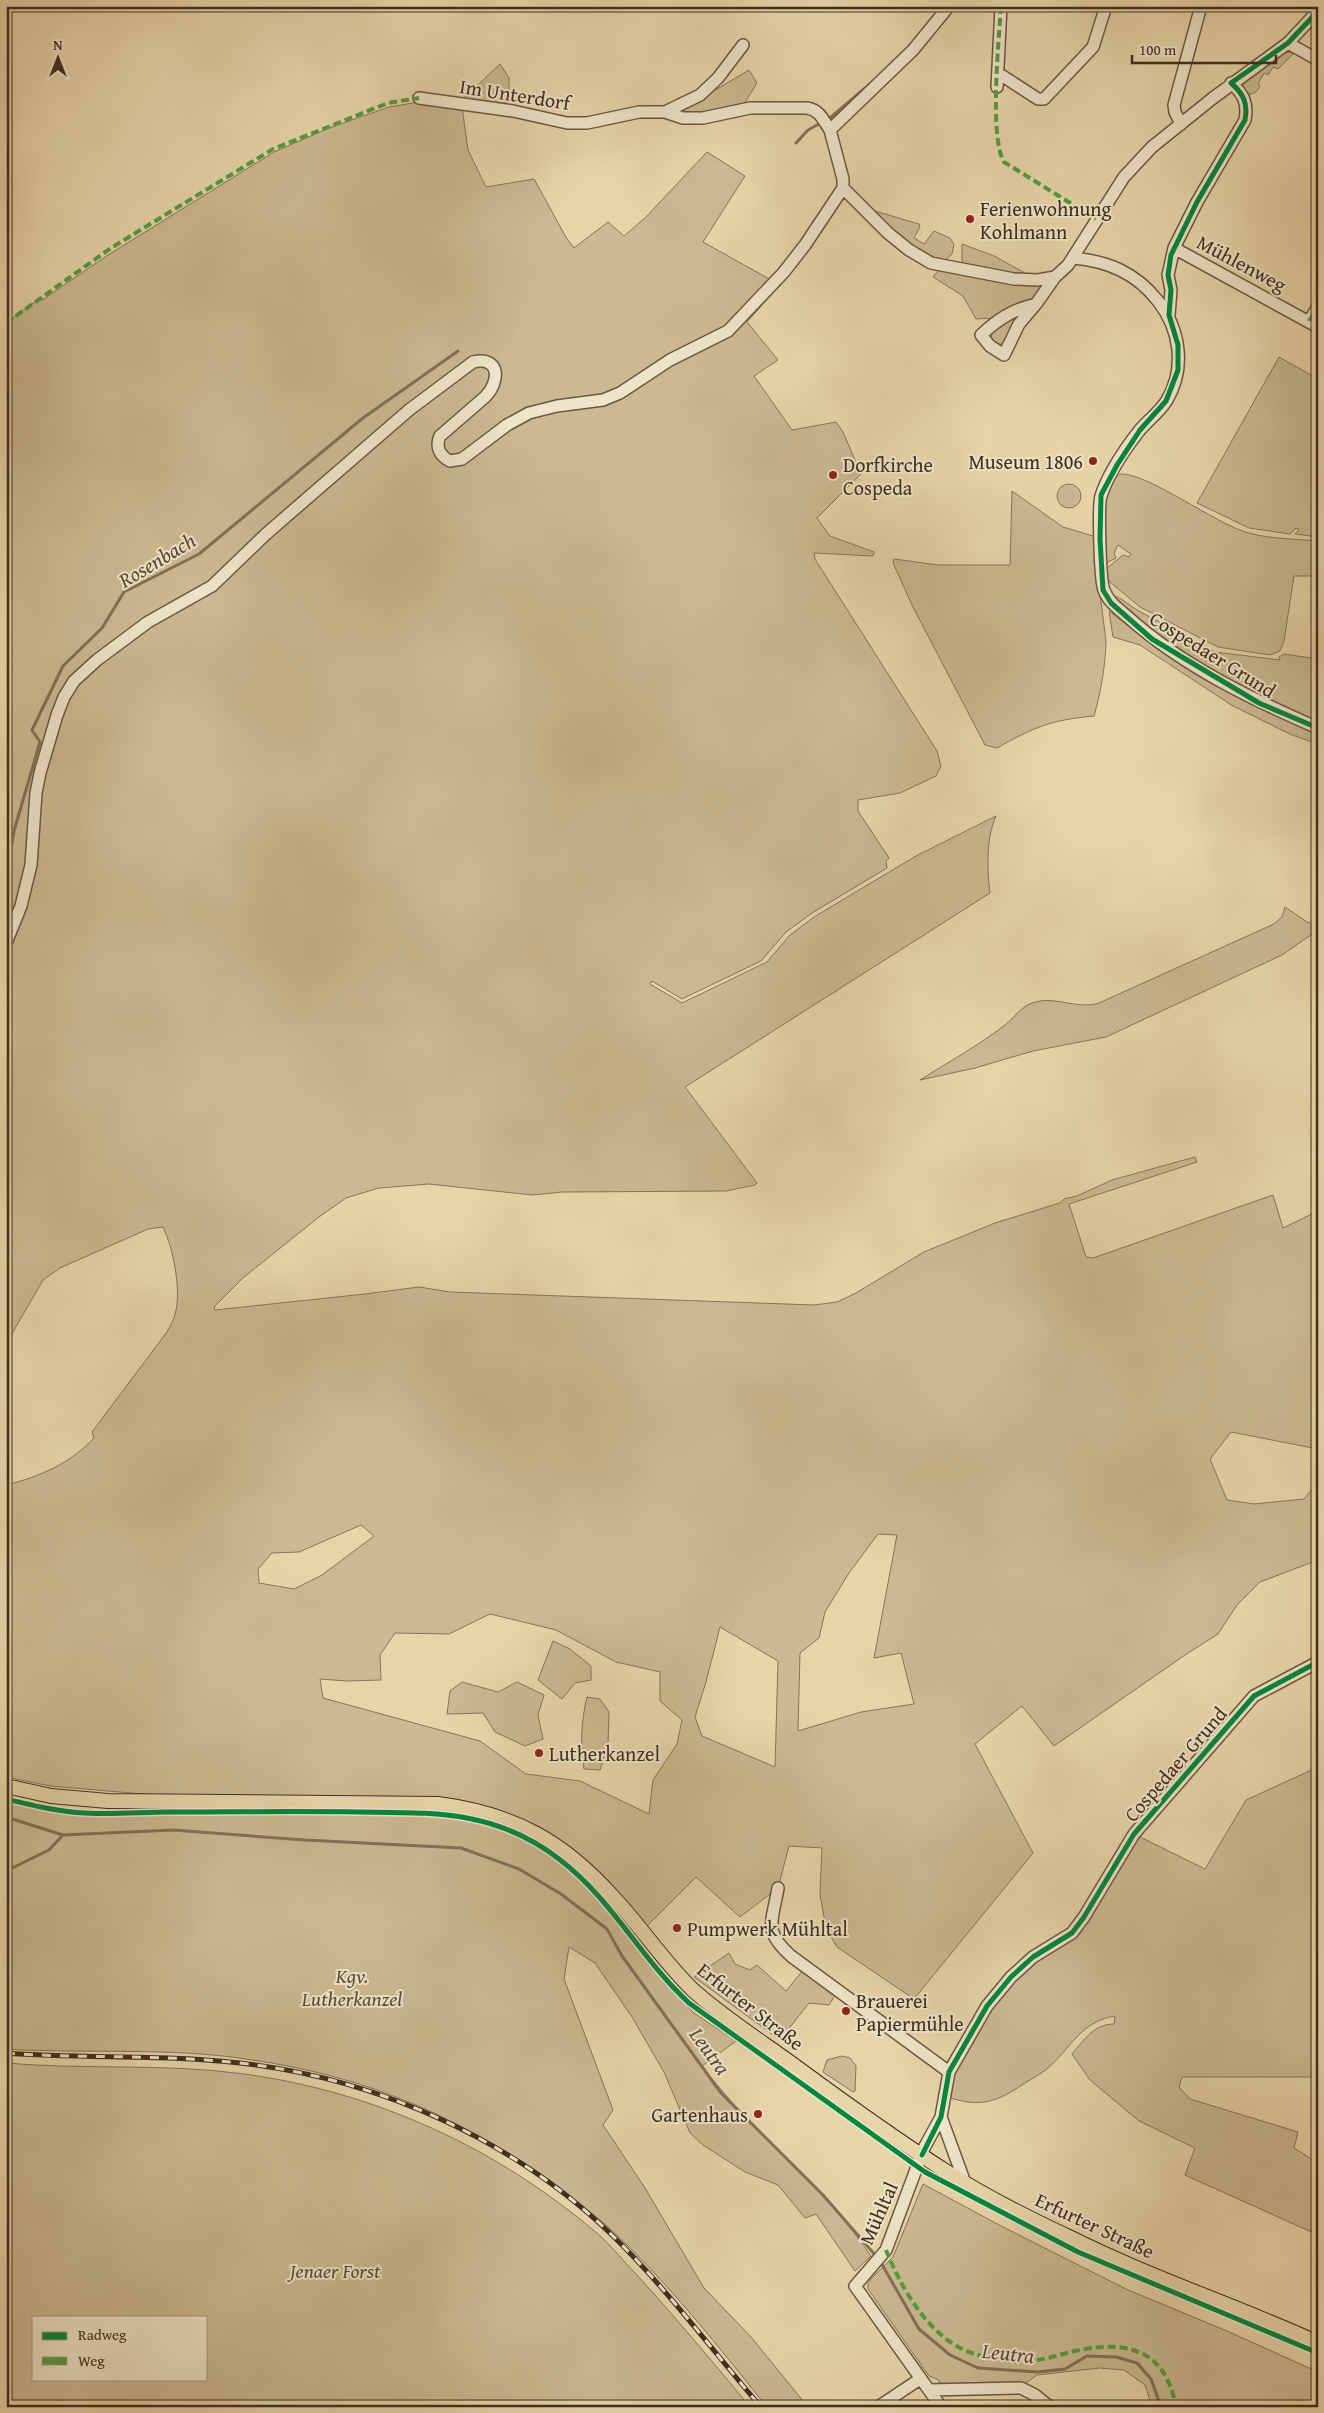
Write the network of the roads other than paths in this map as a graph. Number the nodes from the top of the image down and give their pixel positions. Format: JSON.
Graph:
{"nodes":[{"id":1,"x":949,"y":6,"type":"edge"},
{"id":2,"x":1001,"y":6,"type":"edge"},
{"id":3,"x":1106,"y":6,"type":"edge"},
{"id":4,"x":1201,"y":6,"type":"edge"},
{"id":5,"x":1318,"y":11,"type":"edge"},
{"id":6,"x":1288,"y":43,"type":"junction"},
{"id":7,"x":742,"y":45,"type":"dead end"},
{"id":8,"x":1318,"y":60,"type":"edge"},
{"id":9,"x":998,"y":73,"type":"junction"},
{"id":10,"x":1231,"y":83,"type":"junction"},
{"id":11,"x":997,"y":87,"type":"dead end"},
{"id":12,"x":419,"y":98,"type":"dead end"},
{"id":13,"x":665,"y":112,"type":"junction"},
{"id":14,"x":827,"y":124,"type":"junction"},
{"id":15,"x":1181,"y":124,"type":"junction"},
{"id":16,"x":843,"y":188,"type":"junction"},
{"id":17,"x":1174,"y":248,"type":"junction"},
{"id":18,"x":1073,"y":258,"type":"junction"},
{"id":19,"x":1168,"y":275,"type":"junction"},
{"id":20,"x":1055,"y":277,"type":"junction"},
{"id":21,"x":1150,"y":291,"type":"junction"},
{"id":22,"x":1036,"y":304,"type":"junction"},
{"id":23,"x":1318,"y":307,"type":"edge"},
{"id":24,"x":1169,"y":315,"type":"junction"},
{"id":25,"x":1313,"y":324,"type":"edge"},
{"id":26,"x":1318,"y":728,"type":"edge"},
{"id":27,"x":6,"y":943,"type":"edge"},
{"id":28,"x":1318,"y":1662,"type":"edge"},
{"id":29,"x":6,"y":1786,"type":"edge"},
{"id":30,"x":778,"y":1888,"type":"dead end"},
{"id":31,"x":949,"y":2072,"type":"junction"},
{"id":32,"x":941,"y":2117,"type":"junction"},
{"id":33,"x":922,"y":2155,"type":"junction"},
{"id":34,"x":966,"y":2183,"type":"junction"},
{"id":35,"x":1318,"y":2343,"type":"edge"},
{"id":36,"x":920,"y":2379,"type":"junction"},
{"id":37,"x":929,"y":2390,"type":"junction"},
{"id":38,"x":878,"y":2407,"type":"edge"},
{"id":39,"x":941,"y":2407,"type":"edge"},
{"id":40,"x":1050,"y":2407,"type":"edge"}],
"edges":[{"from":1,"to":14,"type":"street"},
{"from":2,"to":9,"type":"street"},
{"from":3,"to":9,"type":"street"},
{"from":4,"to":15,"type":"street"},
{"from":5,"to":6,"type":"street"},
{"from":6,"to":8,"type":"street"},
{"from":6,"to":10,"type":"street"},
{"from":7,"to":13,"type":"street"},
{"from":9,"to":11,"type":"street"},
{"from":10,"to":15,"type":"street"},
{"from":10,"to":17,"type":"street"},
{"from":12,"to":13,"type":"street","name":"Im Unterdorf"},
{"from":13,"to":14,"type":"street","name":"Im Unterdorf"},
{"from":14,"to":16,"type":"street"},
{"from":15,"to":18,"type":"street"},
{"from":16,"to":20,"type":"street"},
{"from":16,"to":27,"type":"street"},
{"from":17,"to":19,"type":"street"},
{"from":17,"to":25,"type":"street","name":"Mühlenweg"},
{"from":18,"to":20,"type":"street"},
{"from":18,"to":21,"type":"street"},
{"from":19,"to":21,"type":"street"},
{"from":19,"to":24,"type":"street"},
{"from":20,"to":22,"type":"street"},
{"from":21,"to":24,"type":"street"},
{"from":22,"to":22,"type":"street"},
{"from":23,"to":25,"type":"street"},
{"from":24,"to":26,"type":"street","name":"Cospedaer Grund"},
{"from":28,"to":31,"type":"street","name":"Cospedaer Grund"},
{"from":29,"to":33,"type":"main road","name":"Erfurter Straße"},
{"from":30,"to":31,"type":"street"},
{"from":31,"to":32,"type":"street","name":"Cospedaer Grund"},
{"from":32,"to":33,"type":"street","name":"Cospedaer Grund"},
{"from":32,"to":34,"type":"street"},
{"from":33,"to":34,"type":"main road","name":"Erfurter Straße"},
{"from":33,"to":36,"type":"street","name":"Mühltal"},
{"from":34,"to":35,"type":"main road","name":"Erfurter Straße"},
{"from":36,"to":37,"type":"street"},
{"from":36,"to":38,"type":"street"},
{"from":37,"to":39,"type":"street"},
{"from":37,"to":40,"type":"street"}]}
